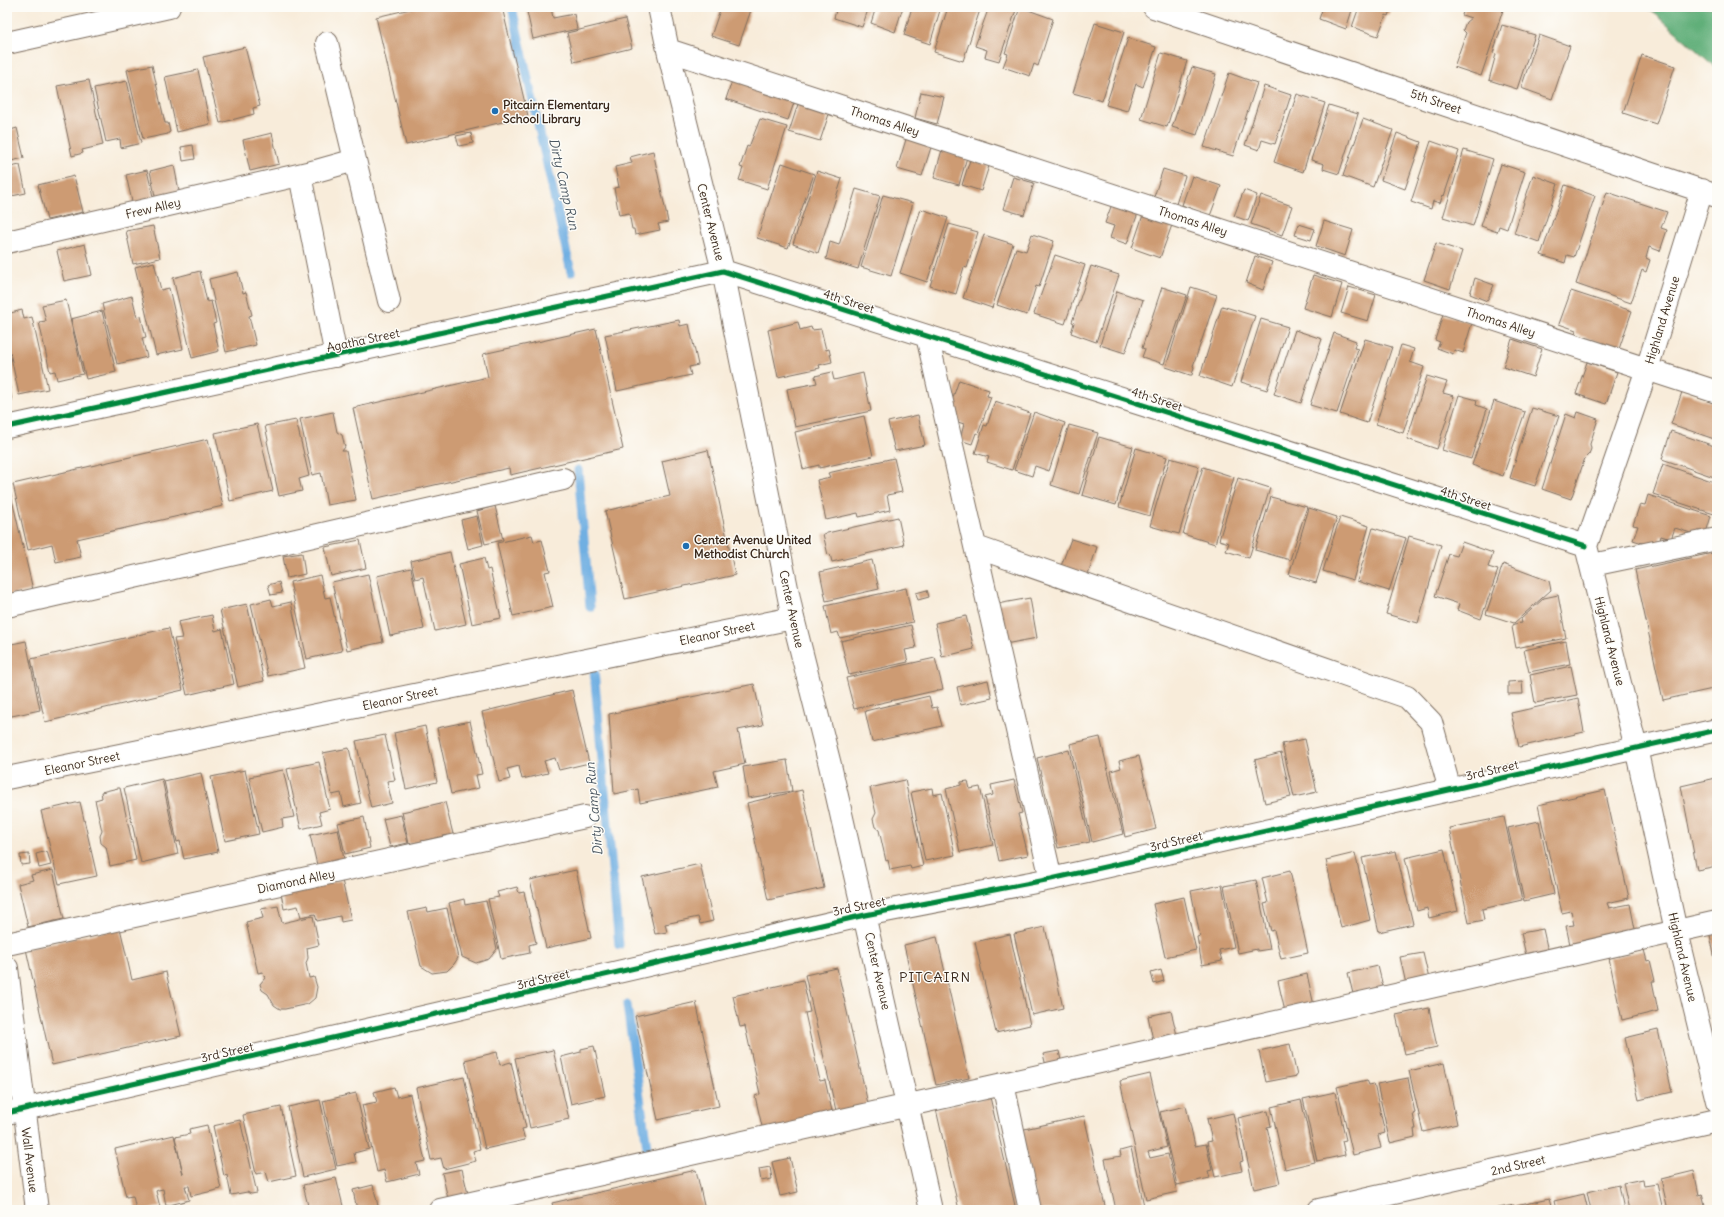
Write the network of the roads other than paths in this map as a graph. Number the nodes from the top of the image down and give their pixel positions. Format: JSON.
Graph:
{"nodes":[{"id":1,"x":169,"y":7,"type":"edge"},
{"id":2,"x":659,"y":7,"type":"edge"},
{"id":3,"x":1154,"y":7,"type":"edge"},
{"id":4,"x":7,"y":43,"type":"edge"},
{"id":5,"x":327,"y":43,"type":"dead end"},
{"id":6,"x":668,"y":50,"type":"junction"},
{"id":7,"x":355,"y":160,"type":"junction"},
{"id":8,"x":300,"y":175,"type":"junction"},
{"id":9,"x":1709,"y":193,"type":"edge"},
{"id":10,"x":7,"y":242,"type":"edge"},
{"id":11,"x":723,"y":271,"type":"junction"},
{"id":12,"x":389,"y":301,"type":"dead end"},
{"id":13,"x":927,"y":336,"type":"junction"},
{"id":14,"x":336,"y":356,"type":"junction"},
{"id":15,"x":1647,"y":369,"type":"junction"},
{"id":16,"x":1717,"y":392,"type":"edge"},
{"id":17,"x":7,"y":427,"type":"edge"},
{"id":18,"x":563,"y":479,"type":"dead end"},
{"id":19,"x":1717,"y":539,"type":"edge"},
{"id":20,"x":976,"y":548,"type":"junction"},
{"id":21,"x":1589,"y":556,"type":"junction"},
{"id":22,"x":7,"y":606,"type":"edge"},
{"id":23,"x":793,"y":618,"type":"junction"},
{"id":24,"x":1717,"y":730,"type":"edge"},
{"id":25,"x":1636,"y":748,"type":"junction"},
{"id":26,"x":7,"y":778,"type":"edge"},
{"id":27,"x":1450,"y":790,"type":"junction"},
{"id":28,"x":585,"y":817,"type":"dead end"},
{"id":29,"x":1051,"y":879,"type":"junction"},
{"id":30,"x":865,"y":914,"type":"junction"},
{"id":31,"x":1717,"y":922,"type":"edge"},
{"id":32,"x":1676,"y":931,"type":"junction"},
{"id":33,"x":7,"y":944,"type":"edge"},
{"id":34,"x":7,"y":968,"type":"edge"},
{"id":35,"x":1003,"y":1084,"type":"junction"},
{"id":36,"x":1717,"y":1101,"type":"edge"},
{"id":37,"x":908,"y":1106,"type":"junction"},
{"id":38,"x":15,"y":1111,"type":"edge"},
{"id":39,"x":1717,"y":1120,"type":"edge"},
{"id":40,"x":37,"y":1210,"type":"edge"},
{"id":41,"x":440,"y":1210,"type":"edge"},
{"id":42,"x":931,"y":1210,"type":"edge"},
{"id":43,"x":1030,"y":1210,"type":"edge"},
{"id":44,"x":1319,"y":1210,"type":"edge"}],
"edges":[{"from":1,"to":4,"type":"street"},
{"from":2,"to":6,"type":"street","name":"Center Avenue"},
{"from":3,"to":9,"type":"street","name":"5th Street"},
{"from":5,"to":7,"type":"street"},
{"from":6,"to":11,"type":"street","name":"Center Avenue"},
{"from":6,"to":15,"type":"street","name":"Thomas Alley"},
{"from":7,"to":8,"type":"street","name":"Frew Alley"},
{"from":7,"to":12,"type":"street"},
{"from":8,"to":10,"type":"street","name":"Frew Alley"},
{"from":8,"to":14,"type":"street"},
{"from":9,"to":15,"type":"street","name":"Highland Avenue"},
{"from":11,"to":13,"type":"street","name":"4th Street"},
{"from":11,"to":14,"type":"street","name":"Agatha Street"},
{"from":11,"to":23,"type":"street","name":"Center Avenue"},
{"from":13,"to":20,"type":"street"},
{"from":13,"to":21,"type":"street","name":"4th Street"},
{"from":14,"to":17,"type":"street","name":"Agatha Street"},
{"from":15,"to":16,"type":"street","name":"Thomas Alley"},
{"from":15,"to":21,"type":"street","name":"Highland Avenue"},
{"from":18,"to":22,"type":"street"},
{"from":19,"to":21,"type":"street"},
{"from":20,"to":27,"type":"street"},
{"from":20,"to":29,"type":"street"},
{"from":21,"to":25,"type":"street","name":"Highland Avenue"},
{"from":23,"to":26,"type":"street","name":"Eleanor Street"},
{"from":23,"to":30,"type":"street","name":"Center Avenue"},
{"from":24,"to":25,"type":"street","name":"3rd Street"},
{"from":25,"to":27,"type":"street","name":"3rd Street"},
{"from":25,"to":32,"type":"street","name":"Highland Avenue"},
{"from":27,"to":29,"type":"street","name":"3rd Street"},
{"from":28,"to":33,"type":"street","name":"Diamond Alley"},
{"from":29,"to":30,"type":"street","name":"3rd Street"},
{"from":30,"to":37,"type":"street","name":"Center Avenue"},
{"from":30,"to":38,"type":"street","name":"3rd Street"},
{"from":31,"to":32,"type":"street"},
{"from":32,"to":35,"type":"street"},
{"from":32,"to":36,"type":"street","name":"Highland Avenue"},
{"from":34,"to":38,"type":"street","name":"Wall Avenue"},
{"from":35,"to":37,"type":"street"},
{"from":35,"to":43,"type":"street"},
{"from":37,"to":41,"type":"street"},
{"from":37,"to":42,"type":"street","name":"Center Avenue"},
{"from":38,"to":40,"type":"street","name":"Wall Avenue"},
{"from":39,"to":44,"type":"street","name":"2nd Street"}]}
